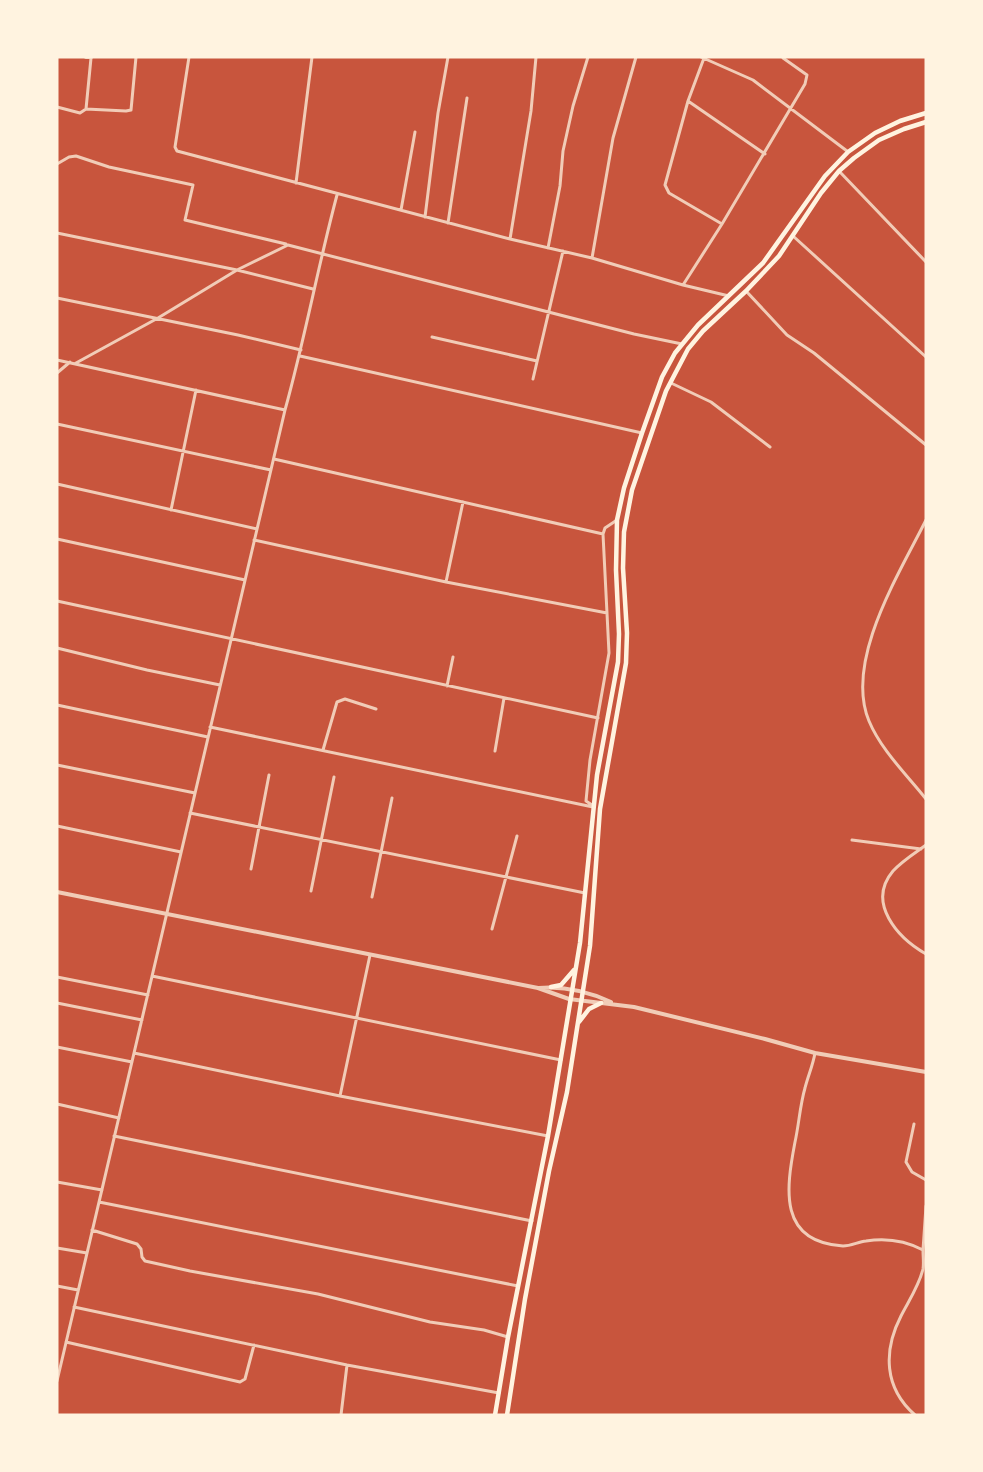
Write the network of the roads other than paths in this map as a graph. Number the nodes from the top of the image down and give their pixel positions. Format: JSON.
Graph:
{"nodes":[{"id":1,"x":86,"y":57,"type":"edge"},
{"id":2,"x":91,"y":57,"type":"edge"},
{"id":3,"x":136,"y":57,"type":"edge"},
{"id":4,"x":189,"y":57,"type":"edge"},
{"id":5,"x":312,"y":57,"type":"edge"},
{"id":6,"x":448,"y":57,"type":"edge"},
{"id":7,"x":536,"y":57,"type":"edge"},
{"id":8,"x":588,"y":57,"type":"edge"},
{"id":9,"x":636,"y":57,"type":"edge"},
{"id":10,"x":702,"y":58,"type":"edge"},
{"id":11,"x":783,"y":58,"type":"edge"},
{"id":12,"x":467,"y":98,"type":"dead end"},
{"id":13,"x":688,"y":101,"type":"junction"},
{"id":14,"x":57,"y":107,"type":"edge"},
{"id":15,"x":792,"y":108,"type":"junction"},
{"id":16,"x":86,"y":109,"type":"junction"},
{"id":17,"x":926,"y":113,"type":"edge"},
{"id":18,"x":925,"y":123,"type":"edge"},
{"id":19,"x":415,"y":132,"type":"dead end"},
{"id":20,"x":848,"y":152,"type":"junction"},
{"id":21,"x":765,"y":154,"type":"junction"},
{"id":22,"x":57,"y":164,"type":"edge"},
{"id":23,"x":839,"y":171,"type":"junction"},
{"id":24,"x":296,"y":183,"type":"junction"},
{"id":25,"x":337,"y":195,"type":"junction"},
{"id":26,"x":401,"y":210,"type":"junction"},
{"id":27,"x":425,"y":217,"type":"junction"},
{"id":28,"x":448,"y":223,"type":"junction"},
{"id":29,"x":722,"y":224,"type":"junction"},
{"id":30,"x":57,"y":233,"type":"edge"},
{"id":31,"x":793,"y":236,"type":"junction"},
{"id":32,"x":510,"y":239,"type":"junction"},
{"id":33,"x":288,"y":245,"type":"junction"},
{"id":34,"x":548,"y":248,"type":"junction"},
{"id":35,"x":563,"y":251,"type":"junction"},
{"id":36,"x":322,"y":253,"type":"junction"},
{"id":37,"x":592,"y":258,"type":"junction"},
{"id":38,"x":926,"y":262,"type":"edge"},
{"id":39,"x":237,"y":270,"type":"junction"},
{"id":40,"x":683,"y":285,"type":"junction"},
{"id":41,"x":314,"y":289,"type":"junction"},
{"id":42,"x":746,"y":291,"type":"junction"},
{"id":43,"x":729,"y":296,"type":"junction"},
{"id":44,"x":57,"y":298,"type":"edge"},
{"id":45,"x":548,"y":311,"type":"junction"},
{"id":46,"x":158,"y":318,"type":"junction"},
{"id":47,"x":432,"y":337,"type":"dead end"},
{"id":48,"x":682,"y":344,"type":"junction"},
{"id":49,"x":301,"y":350,"type":"junction"},
{"id":50,"x":300,"y":356,"type":"junction"},
{"id":51,"x":926,"y":357,"type":"edge"},
{"id":52,"x":57,"y":360,"type":"edge"},
{"id":53,"x":537,"y":361,"type":"junction"},
{"id":54,"x":70,"y":362,"type":"junction"},
{"id":55,"x":76,"y":363,"type":"junction"},
{"id":56,"x":57,"y":373,"type":"edge"},
{"id":57,"x":533,"y":379,"type":"dead end"},
{"id":58,"x":669,"y":382,"type":"junction"},
{"id":59,"x":196,"y":390,"type":"junction"},
{"id":60,"x":285,"y":410,"type":"junction"},
{"id":61,"x":57,"y":424,"type":"edge"},
{"id":62,"x":642,"y":433,"type":"junction"},
{"id":63,"x":926,"y":445,"type":"edge"},
{"id":64,"x":770,"y":447,"type":"dead end"},
{"id":65,"x":183,"y":449,"type":"junction"},
{"id":66,"x":273,"y":459,"type":"junction"},
{"id":67,"x":271,"y":470,"type":"junction"},
{"id":68,"x":57,"y":484,"type":"edge"},
{"id":69,"x":463,"y":502,"type":"junction"},
{"id":70,"x":171,"y":510,"type":"junction"},
{"id":71,"x":617,"y":520,"type":"junction"},
{"id":72,"x":926,"y":520,"type":"edge"},
{"id":73,"x":257,"y":529,"type":"junction"},
{"id":74,"x":603,"y":534,"type":"junction"},
{"id":75,"x":57,"y":539,"type":"edge"},
{"id":76,"x":254,"y":540,"type":"junction"},
{"id":77,"x":245,"y":580,"type":"junction"},
{"id":78,"x":446,"y":582,"type":"junction"},
{"id":79,"x":57,"y":601,"type":"edge"},
{"id":80,"x":607,"y":614,"type":"junction"},
{"id":81,"x":231,"y":640,"type":"junction"},
{"id":82,"x":57,"y":648,"type":"edge"},
{"id":83,"x":453,"y":657,"type":"dead end"},
{"id":84,"x":220,"y":685,"type":"junction"},
{"id":85,"x":447,"y":686,"type":"junction"},
{"id":86,"x":504,"y":698,"type":"junction"},
{"id":87,"x":57,"y":705,"type":"edge"},
{"id":88,"x":376,"y":709,"type":"dead end"},
{"id":89,"x":598,"y":718,"type":"junction"},
{"id":90,"x":210,"y":728,"type":"junction"},
{"id":91,"x":208,"y":737,"type":"junction"},
{"id":92,"x":323,"y":750,"type":"junction"},
{"id":93,"x":495,"y":751,"type":"dead end"},
{"id":94,"x":57,"y":765,"type":"edge"},
{"id":95,"x":269,"y":775,"type":"dead end"},
{"id":96,"x":334,"y":777,"type":"dead end"},
{"id":97,"x":195,"y":793,"type":"junction"},
{"id":98,"x":392,"y":798,"type":"dead end"},
{"id":99,"x":926,"y":799,"type":"edge"},
{"id":100,"x":593,"y":807,"type":"junction"},
{"id":101,"x":190,"y":813,"type":"junction"},
{"id":102,"x":57,"y":826,"type":"edge"},
{"id":103,"x":259,"y":826,"type":"junction"},
{"id":104,"x":517,"y":836,"type":"dead end"},
{"id":105,"x":321,"y":839,"type":"junction"},
{"id":106,"x":852,"y":840,"type":"dead end"},
{"id":107,"x":926,"y":845,"type":"edge"},
{"id":108,"x":921,"y":849,"type":"junction"},
{"id":109,"x":382,"y":851,"type":"junction"},
{"id":110,"x":181,"y":852,"type":"junction"},
{"id":111,"x":251,"y":869,"type":"dead end"},
{"id":112,"x":506,"y":876,"type":"junction"},
{"id":113,"x":310,"y":891,"type":"dead end"},
{"id":114,"x":57,"y":892,"type":"edge"},
{"id":115,"x":585,"y":893,"type":"junction"},
{"id":116,"x":372,"y":897,"type":"dead end"},
{"id":117,"x":166,"y":914,"type":"junction"},
{"id":118,"x":492,"y":928,"type":"dead end"},
{"id":119,"x":926,"y":954,"type":"edge"},
{"id":120,"x":370,"y":955,"type":"junction"},
{"id":121,"x":576,"y":964,"type":"junction"},
{"id":122,"x":152,"y":976,"type":"junction"},
{"id":123,"x":57,"y":977,"type":"edge"},
{"id":124,"x":550,"y":987,"type":"junction"},
{"id":125,"x":538,"y":988,"type":"junction"},
{"id":126,"x":571,"y":990,"type":"junction"},
{"id":127,"x":581,"y":992,"type":"junction"},
{"id":128,"x":148,"y":995,"type":"junction"},
{"id":129,"x":569,"y":999,"type":"junction"},
{"id":130,"x":580,"y":1000,"type":"junction"},
{"id":131,"x":57,"y":1003,"type":"edge"},
{"id":132,"x":601,"y":1003,"type":"junction"},
{"id":133,"x":614,"y":1004,"type":"junction"},
{"id":134,"x":358,"y":1017,"type":"junction"},
{"id":135,"x":142,"y":1020,"type":"junction"},
{"id":136,"x":577,"y":1024,"type":"junction"},
{"id":137,"x":57,"y":1047,"type":"edge"},
{"id":138,"x":134,"y":1053,"type":"junction"},
{"id":139,"x":815,"y":1053,"type":"junction"},
{"id":140,"x":561,"y":1060,"type":"junction"},
{"id":141,"x":132,"y":1062,"type":"junction"},
{"id":142,"x":926,"y":1072,"type":"edge"},
{"id":143,"x":340,"y":1096,"type":"junction"},
{"id":144,"x":57,"y":1104,"type":"edge"},
{"id":145,"x":119,"y":1118,"type":"junction"},
{"id":146,"x":914,"y":1124,"type":"dead end"},
{"id":147,"x":114,"y":1136,"type":"junction"},
{"id":148,"x":548,"y":1136,"type":"junction"},
{"id":149,"x":926,"y":1180,"type":"edge"},
{"id":150,"x":57,"y":1182,"type":"edge"},
{"id":151,"x":102,"y":1190,"type":"junction"},
{"id":152,"x":99,"y":1202,"type":"junction"},
{"id":153,"x":926,"y":1206,"type":"edge"},
{"id":154,"x":532,"y":1221,"type":"junction"},
{"id":155,"x":92,"y":1230,"type":"junction"},
{"id":156,"x":57,"y":1248,"type":"edge"},
{"id":157,"x":923,"y":1251,"type":"junction"},
{"id":158,"x":87,"y":1253,"type":"junction"},
{"id":159,"x":57,"y":1286,"type":"edge"},
{"id":160,"x":519,"y":1287,"type":"junction"},
{"id":161,"x":78,"y":1290,"type":"junction"},
{"id":162,"x":74,"y":1307,"type":"junction"},
{"id":163,"x":508,"y":1337,"type":"junction"},
{"id":164,"x":66,"y":1342,"type":"junction"},
{"id":165,"x":254,"y":1345,"type":"junction"},
{"id":166,"x":57,"y":1356,"type":"edge"},
{"id":167,"x":63,"y":1357,"type":"junction"},
{"id":168,"x":347,"y":1365,"type":"junction"},
{"id":169,"x":57,"y":1381,"type":"edge"},
{"id":170,"x":499,"y":1394,"type":"junction"},
{"id":171,"x":341,"y":1415,"type":"edge"},
{"id":172,"x":495,"y":1415,"type":"edge"},
{"id":173,"x":507,"y":1415,"type":"edge"},
{"id":174,"x":915,"y":1415,"type":"edge"}],
"edges":[{"from":1,"to":2,"type":"street"},
{"from":2,"to":16,"type":"street"},
{"from":3,"to":16,"type":"street"},
{"from":4,"to":24,"type":"street"},
{"from":5,"to":24,"type":"street"},
{"from":6,"to":27,"type":"street"},
{"from":7,"to":32,"type":"street"},
{"from":8,"to":34,"type":"street"},
{"from":9,"to":37,"type":"street"},
{"from":10,"to":13,"type":"street"},
{"from":10,"to":15,"type":"street"},
{"from":11,"to":15,"type":"street"},
{"from":12,"to":28,"type":"street"},
{"from":13,"to":21,"type":"street"},
{"from":13,"to":29,"type":"street"},
{"from":14,"to":16,"type":"street"},
{"from":15,"to":20,"type":"street"},
{"from":15,"to":21,"type":"street"},
{"from":17,"to":20,"type":"main road"},
{"from":18,"to":23,"type":"main road"},
{"from":19,"to":26,"type":"street"},
{"from":20,"to":43,"type":"main road"},
{"from":21,"to":29,"type":"street"},
{"from":22,"to":33,"type":"street"},
{"from":23,"to":31,"type":"main road"},
{"from":23,"to":38,"type":"street"},
{"from":24,"to":25,"type":"street"},
{"from":25,"to":26,"type":"street"},
{"from":25,"to":36,"type":"street"},
{"from":26,"to":27,"type":"street"},
{"from":27,"to":28,"type":"street"},
{"from":28,"to":32,"type":"street"},
{"from":29,"to":40,"type":"street"},
{"from":30,"to":39,"type":"street"},
{"from":31,"to":42,"type":"main road"},
{"from":31,"to":51,"type":"street"},
{"from":32,"to":34,"type":"street"},
{"from":33,"to":36,"type":"street"},
{"from":33,"to":39,"type":"street"},
{"from":34,"to":35,"type":"street"},
{"from":35,"to":37,"type":"street"},
{"from":35,"to":45,"type":"street"},
{"from":36,"to":41,"type":"street"},
{"from":36,"to":45,"type":"street"},
{"from":37,"to":40,"type":"street"},
{"from":39,"to":41,"type":"street"},
{"from":39,"to":46,"type":"street"},
{"from":40,"to":43,"type":"street"},
{"from":41,"to":49,"type":"street"},
{"from":42,"to":58,"type":"main road"},
{"from":42,"to":63,"type":"street"},
{"from":43,"to":48,"type":"main road"},
{"from":44,"to":46,"type":"street"},
{"from":45,"to":48,"type":"street"},
{"from":45,"to":53,"type":"street"},
{"from":46,"to":49,"type":"street"},
{"from":46,"to":55,"type":"street"},
{"from":47,"to":53,"type":"street"},
{"from":48,"to":62,"type":"main road"},
{"from":49,"to":50,"type":"street"},
{"from":50,"to":60,"type":"street"},
{"from":50,"to":62,"type":"street"},
{"from":52,"to":54,"type":"street"},
{"from":53,"to":57,"type":"street"},
{"from":54,"to":55,"type":"street"},
{"from":54,"to":56,"type":"street"},
{"from":55,"to":59,"type":"street"},
{"from":58,"to":64,"type":"street"},
{"from":58,"to":127,"type":"main road"},
{"from":59,"to":60,"type":"street"},
{"from":59,"to":65,"type":"street"},
{"from":60,"to":66,"type":"street"},
{"from":61,"to":65,"type":"street"},
{"from":62,"to":71,"type":"main road"},
{"from":65,"to":67,"type":"street"},
{"from":65,"to":70,"type":"street"},
{"from":66,"to":67,"type":"street"},
{"from":66,"to":69,"type":"street"},
{"from":67,"to":73,"type":"street"},
{"from":68,"to":70,"type":"street"},
{"from":69,"to":74,"type":"street"},
{"from":69,"to":78,"type":"street"},
{"from":70,"to":73,"type":"street"},
{"from":71,"to":74,"type":"street"},
{"from":71,"to":100,"type":"main road"},
{"from":72,"to":99,"type":"street"},
{"from":73,"to":76,"type":"street"},
{"from":74,"to":80,"type":"street"},
{"from":75,"to":77,"type":"street"},
{"from":76,"to":77,"type":"street"},
{"from":76,"to":78,"type":"street"},
{"from":77,"to":81,"type":"street"},
{"from":78,"to":80,"type":"street"},
{"from":79,"to":81,"type":"street"},
{"from":80,"to":89,"type":"street"},
{"from":81,"to":84,"type":"street"},
{"from":81,"to":85,"type":"street"},
{"from":82,"to":84,"type":"street"},
{"from":83,"to":85,"type":"street"},
{"from":84,"to":90,"type":"street"},
{"from":85,"to":86,"type":"street"},
{"from":86,"to":89,"type":"street"},
{"from":86,"to":93,"type":"street"},
{"from":87,"to":91,"type":"street"},
{"from":88,"to":92,"type":"street"},
{"from":89,"to":100,"type":"street"},
{"from":90,"to":91,"type":"street"},
{"from":90,"to":92,"type":"street"},
{"from":91,"to":97,"type":"street"},
{"from":92,"to":100,"type":"street"},
{"from":94,"to":97,"type":"street"},
{"from":95,"to":103,"type":"street"},
{"from":96,"to":105,"type":"street"},
{"from":97,"to":101,"type":"street"},
{"from":98,"to":109,"type":"street"},
{"from":100,"to":115,"type":"main road"},
{"from":101,"to":103,"type":"street"},
{"from":101,"to":110,"type":"street"},
{"from":102,"to":110,"type":"street"},
{"from":103,"to":105,"type":"street"},
{"from":103,"to":111,"type":"street"},
{"from":104,"to":112,"type":"street"},
{"from":105,"to":109,"type":"street"},
{"from":105,"to":113,"type":"street"},
{"from":106,"to":108,"type":"street"},
{"from":107,"to":108,"type":"street"},
{"from":108,"to":119,"type":"street"},
{"from":109,"to":112,"type":"street"},
{"from":109,"to":116,"type":"street"},
{"from":110,"to":117,"type":"street"},
{"from":112,"to":115,"type":"street"},
{"from":112,"to":118,"type":"street"},
{"from":114,"to":117,"type":"street"},
{"from":115,"to":121,"type":"main road"},
{"from":117,"to":120,"type":"street"},
{"from":117,"to":122,"type":"street"},
{"from":120,"to":125,"type":"street"},
{"from":120,"to":134,"type":"street"},
{"from":121,"to":124,"type":"main road"},
{"from":121,"to":126,"type":"main road"},
{"from":122,"to":128,"type":"street"},
{"from":122,"to":134,"type":"street"},
{"from":123,"to":128,"type":"street"},
{"from":124,"to":125,"type":"street"},
{"from":124,"to":126,"type":"street"},
{"from":125,"to":129,"type":"street"},
{"from":126,"to":127,"type":"street"},
{"from":126,"to":129,"type":"main road"},
{"from":127,"to":130,"type":"main road"},
{"from":127,"to":133,"type":"street"},
{"from":128,"to":135,"type":"street"},
{"from":129,"to":130,"type":"street"},
{"from":129,"to":140,"type":"main road"},
{"from":130,"to":132,"type":"street"},
{"from":130,"to":136,"type":"main road"},
{"from":131,"to":135,"type":"street"},
{"from":132,"to":133,"type":"street"},
{"from":132,"to":136,"type":"main road"},
{"from":133,"to":139,"type":"street"},
{"from":134,"to":140,"type":"street"},
{"from":134,"to":143,"type":"street"},
{"from":135,"to":138,"type":"street"},
{"from":136,"to":173,"type":"main road"},
{"from":137,"to":141,"type":"street"},
{"from":138,"to":141,"type":"street"},
{"from":138,"to":143,"type":"street"},
{"from":139,"to":142,"type":"street"},
{"from":139,"to":157,"type":"street"},
{"from":140,"to":148,"type":"main road"},
{"from":141,"to":145,"type":"street"},
{"from":143,"to":148,"type":"street"},
{"from":144,"to":145,"type":"street"},
{"from":145,"to":147,"type":"street"},
{"from":146,"to":149,"type":"street"},
{"from":147,"to":151,"type":"street"},
{"from":147,"to":154,"type":"street"},
{"from":148,"to":154,"type":"main road"},
{"from":150,"to":151,"type":"street"},
{"from":151,"to":152,"type":"street"},
{"from":152,"to":155,"type":"street"},
{"from":152,"to":160,"type":"street"},
{"from":153,"to":157,"type":"street"},
{"from":154,"to":160,"type":"main road"},
{"from":155,"to":158,"type":"street"},
{"from":155,"to":163,"type":"street"},
{"from":156,"to":158,"type":"street"},
{"from":157,"to":174,"type":"street"},
{"from":158,"to":161,"type":"street"},
{"from":159,"to":161,"type":"street"},
{"from":160,"to":163,"type":"main road"},
{"from":161,"to":162,"type":"street"},
{"from":162,"to":164,"type":"street"},
{"from":162,"to":165,"type":"street"},
{"from":163,"to":170,"type":"main road"},
{"from":164,"to":165,"type":"street"},
{"from":164,"to":167,"type":"street"},
{"from":165,"to":168,"type":"street"},
{"from":166,"to":167,"type":"street"},
{"from":167,"to":169,"type":"street"},
{"from":168,"to":170,"type":"street"},
{"from":168,"to":171,"type":"street"},
{"from":170,"to":172,"type":"main road"}]}
